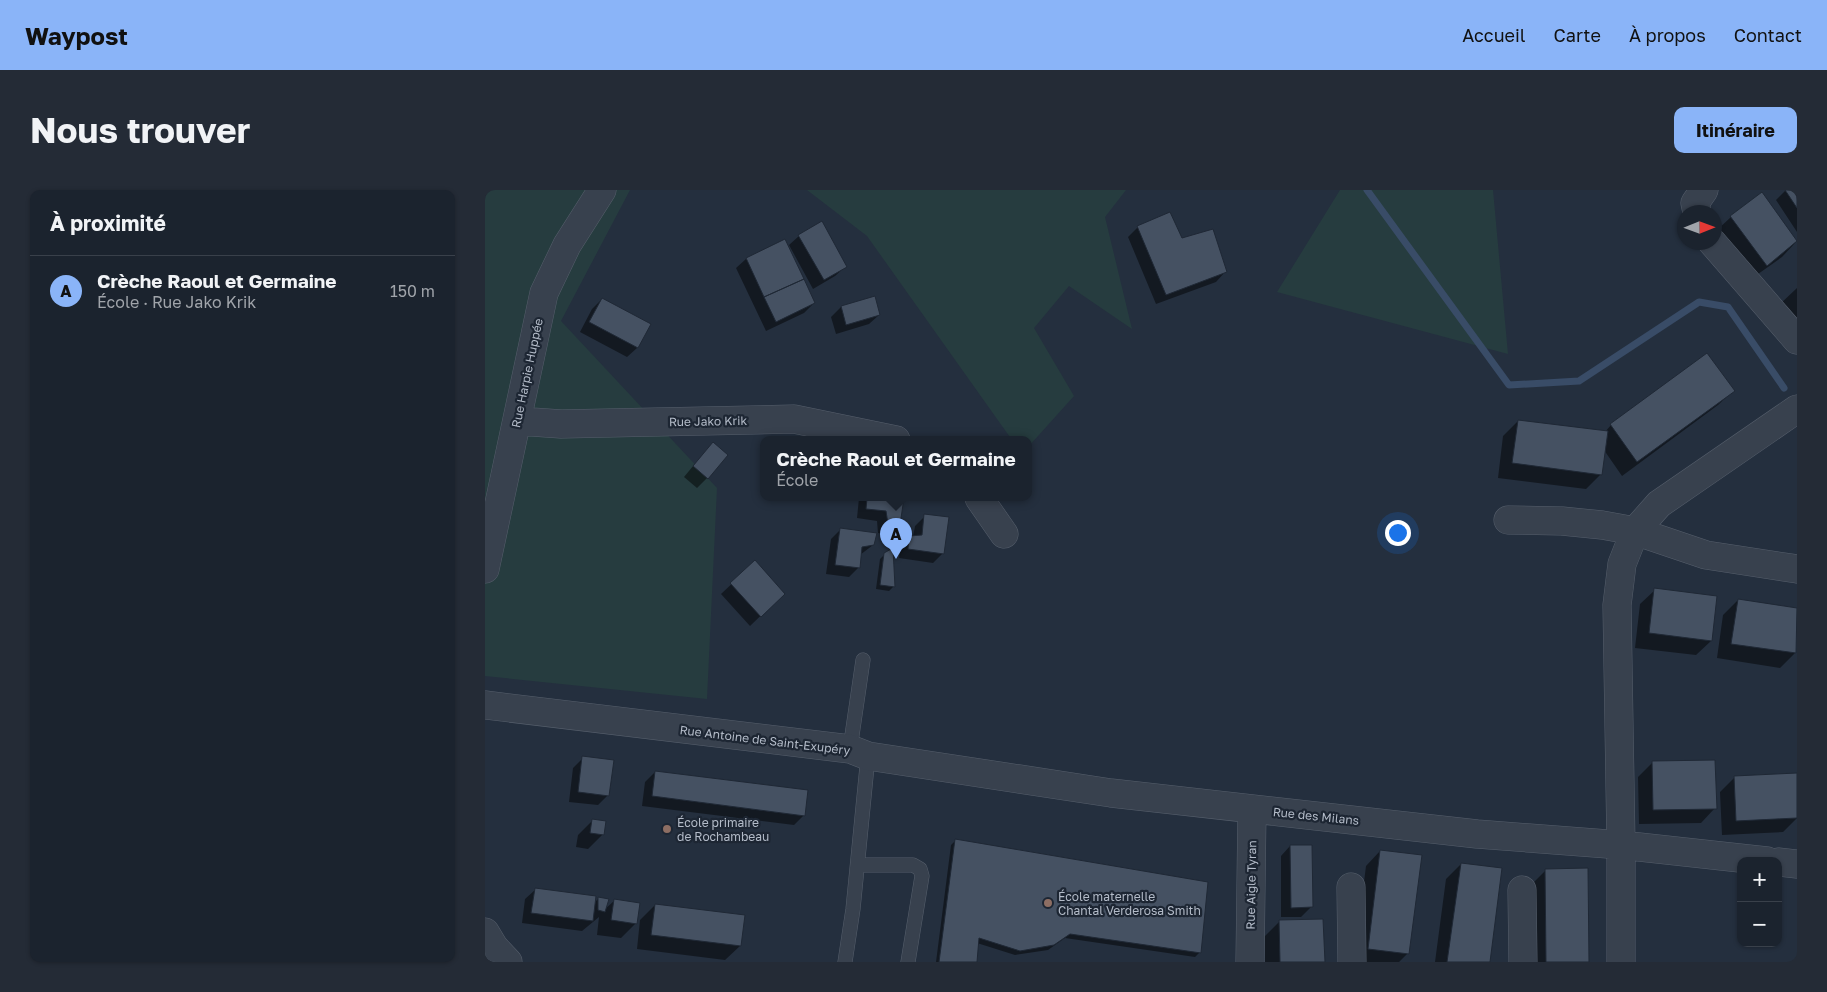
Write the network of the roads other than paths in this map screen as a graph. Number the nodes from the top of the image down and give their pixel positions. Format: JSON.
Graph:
{"nodes":[{"id":1,"x":602,"y":190,"type":"edge"},
{"id":2,"x":1704,"y":190,"type":"edge"},
{"id":3,"x":1695,"y":205,"type":"edge"},
{"id":4,"x":1719,"y":250,"type":"edge"},
{"id":5,"x":1797,"y":340,"type":"edge"},
{"id":6,"x":1797,"y":409,"type":"edge"},
{"id":7,"x":518,"y":421,"type":"junction"},
{"id":8,"x":877,"y":436,"type":"edge"},
{"id":9,"x":981,"y":501,"type":"edge"},
{"id":10,"x":1508,"y":520,"type":"dead end"},
{"id":11,"x":1635,"y":531,"type":"junction"},
{"id":12,"x":1004,"y":534,"type":"dead end"},
{"id":13,"x":485,"y":569,"type":"edge"},
{"id":14,"x":1797,"y":569,"type":"edge"},
{"id":15,"x":863,"y":660,"type":"dead end"},
{"id":16,"x":485,"y":705,"type":"edge"},
{"id":17,"x":859,"y":752,"type":"junction"},
{"id":18,"x":1252,"y":809,"type":"junction"},
{"id":19,"x":1621,"y":845,"type":"junction"},
{"id":20,"x":1737,"y":858,"type":"edge"},
{"id":21,"x":1782,"y":862,"type":"edge"},
{"id":22,"x":1797,"y":864,"type":"edge"},
{"id":23,"x":858,"y":866,"type":"junction"},
{"id":24,"x":1351,"y":886,"type":"dead end"},
{"id":25,"x":1522,"y":890,"type":"dead end"},
{"id":26,"x":485,"y":932,"type":"edge"},
{"id":27,"x":508,"y":962,"type":"edge"},
{"id":28,"x":845,"y":962,"type":"edge"},
{"id":29,"x":908,"y":962,"type":"edge"},
{"id":30,"x":1250,"y":962,"type":"edge"},
{"id":31,"x":1352,"y":962,"type":"edge"},
{"id":32,"x":1523,"y":962,"type":"edge"},
{"id":33,"x":1621,"y":962,"type":"edge"}],
"edges":[{"from":1,"to":7,"type":"street","name":"Rue Harpie Huppée"},
{"from":2,"to":3,"type":"street"},
{"from":4,"to":5,"type":"street"},
{"from":6,"to":11,"type":"street"},
{"from":7,"to":8,"type":"street","name":"Rue Jako Krik"},
{"from":7,"to":13,"type":"street","name":"Rue Harpie Huppée"},
{"from":9,"to":12,"type":"street"},
{"from":10,"to":11,"type":"street"},
{"from":11,"to":14,"type":"street"},
{"from":11,"to":19,"type":"street"},
{"from":15,"to":17,"type":"lane"},
{"from":16,"to":17,"type":"street","name":"Rue Antoine de Saint-Exupéry"},
{"from":17,"to":18,"type":"street","name":"Rue des Milans"},
{"from":17,"to":23,"type":"lane","name":"Rue Antoine de Saint-Exupéry"},
{"from":18,"to":19,"type":"street","name":"Rue des Milans"},
{"from":18,"to":30,"type":"street","name":"Rue Aigle Tyran"},
{"from":19,"to":20,"type":"street","name":"Rue des Milans"},
{"from":19,"to":33,"type":"street"},
{"from":21,"to":22,"type":"street"},
{"from":23,"to":28,"type":"lane","name":"Rue Antoine de Saint-Exupéry"},
{"from":23,"to":29,"type":"lane"},
{"from":24,"to":31,"type":"street"},
{"from":25,"to":32,"type":"street"},
{"from":26,"to":27,"type":"street"}]}
